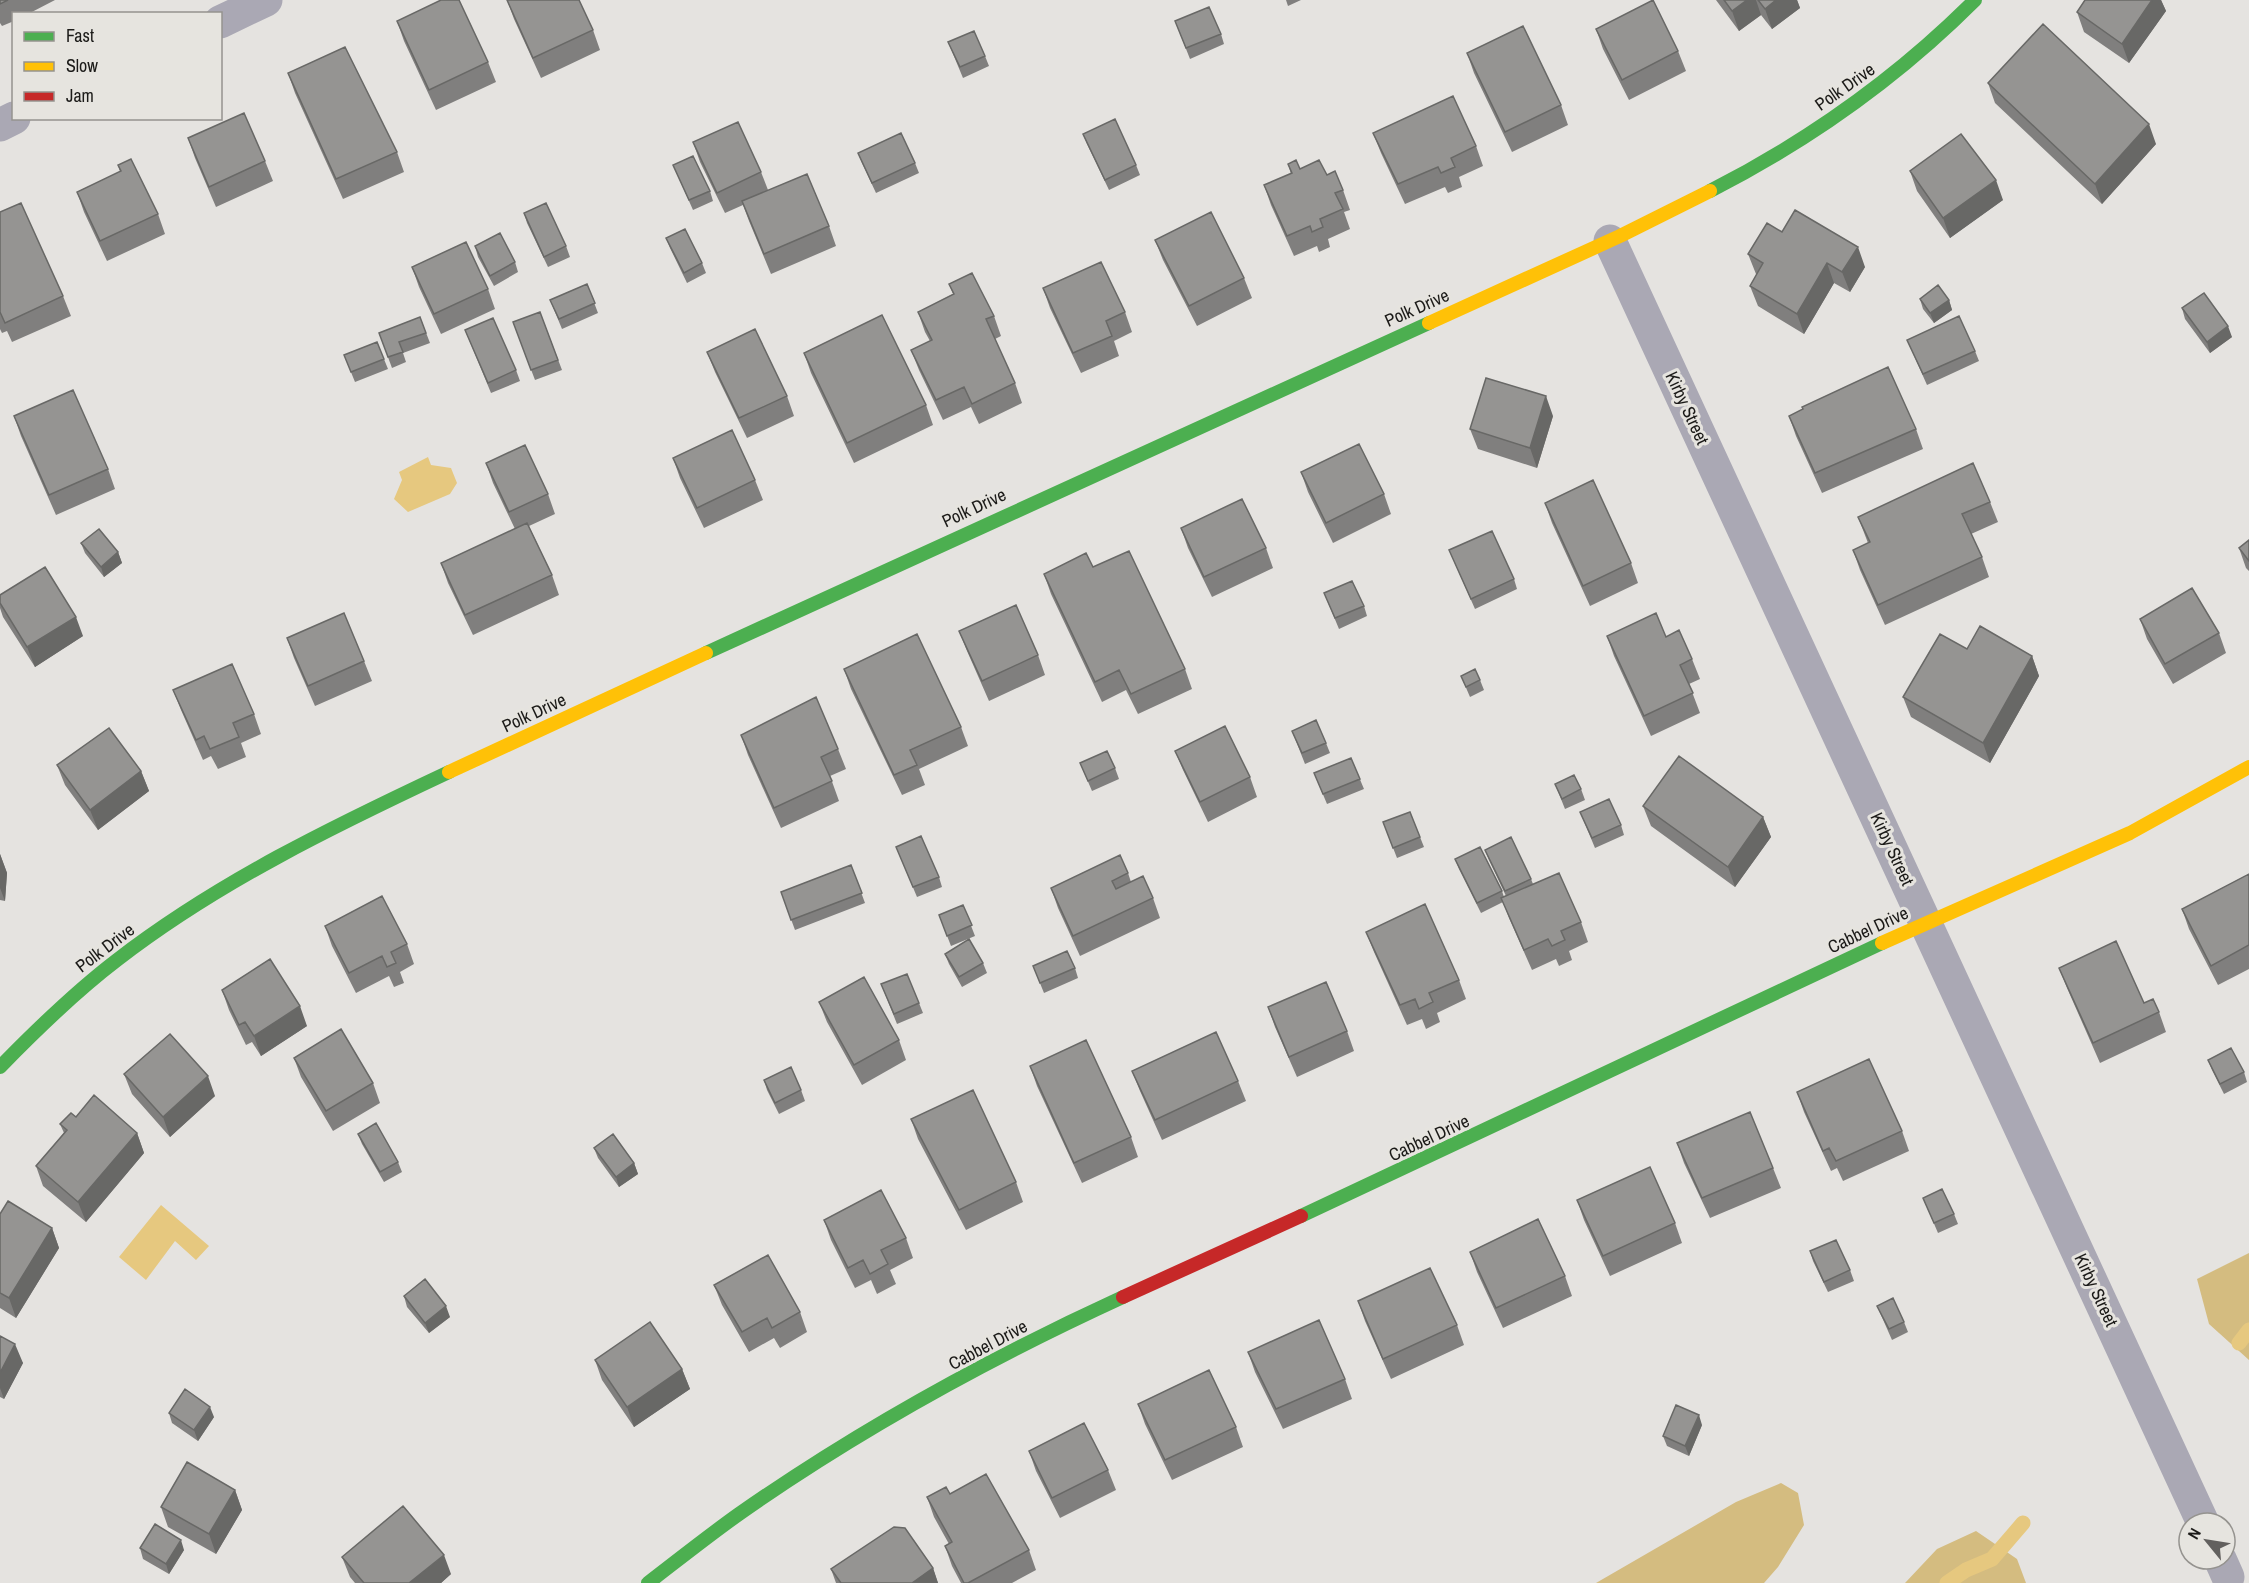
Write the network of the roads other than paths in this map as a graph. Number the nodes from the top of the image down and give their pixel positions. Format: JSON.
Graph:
{"nodes":[{"id":1,"x":266,"y":0,"type":"edge"},
{"id":2,"x":1975,"y":0,"type":"edge"},
{"id":3,"x":222,"y":21,"type":"edge"},
{"id":4,"x":1610,"y":241,"type":"junction"},
{"id":5,"x":2249,"y":767,"type":"edge"},
{"id":6,"x":1927,"y":922,"type":"junction"},
{"id":7,"x":0,"y":1068,"type":"edge"},
{"id":8,"x":2198,"y":1511,"type":"edge"},
{"id":9,"x":648,"y":1583,"type":"edge"}],
"edges":[{"from":1,"to":3,"type":"street"},
{"from":2,"to":4,"type":"street","name":"Polk Drive"},
{"from":4,"to":6,"type":"street","name":"Kirby Street"},
{"from":4,"to":7,"type":"street","name":"Polk Drive"},
{"from":5,"to":6,"type":"street","name":"Cabbel Drive"},
{"from":6,"to":8,"type":"street","name":"Kirby Street"},
{"from":6,"to":9,"type":"street","name":"Cabbel Drive"}]}
